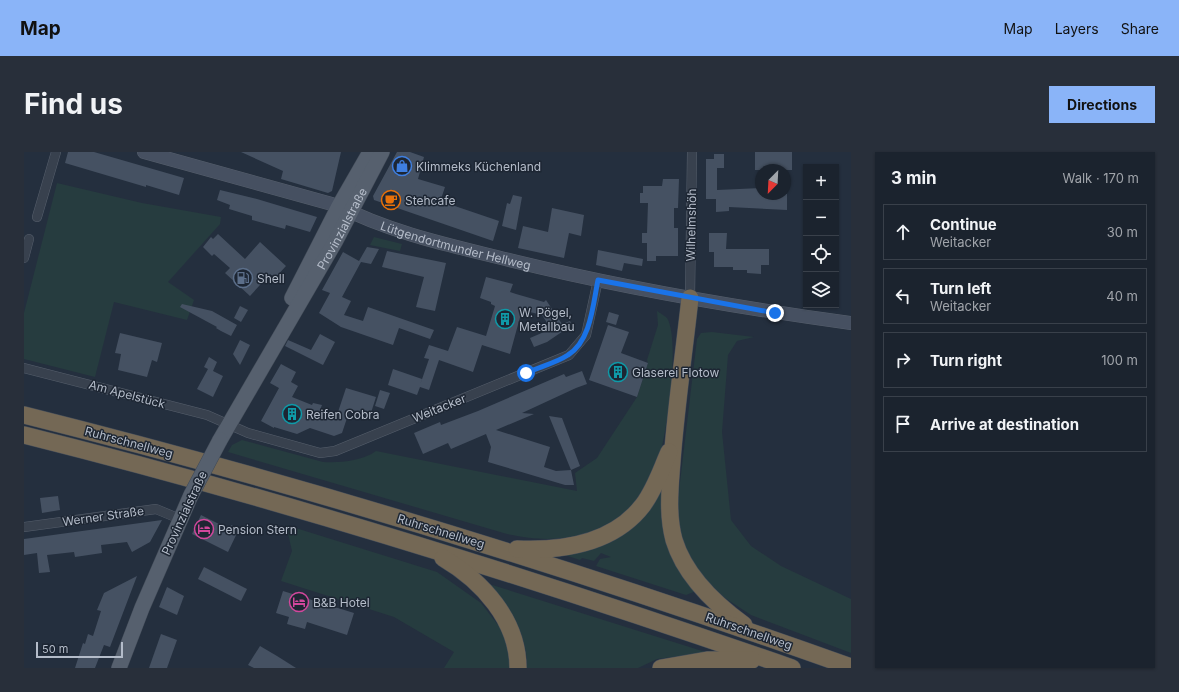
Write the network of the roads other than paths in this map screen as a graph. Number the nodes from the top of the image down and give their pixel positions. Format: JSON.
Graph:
{"nodes":[{"id":1,"x":56,"y":152,"type":"edge"},
{"id":2,"x":144,"y":152,"type":"edge"},
{"id":3,"x":370,"y":152,"type":"edge"},
{"id":4,"x":382,"y":152,"type":"edge"},
{"id":5,"x":692,"y":152,"type":"edge"},
{"id":6,"x":344,"y":209,"type":"junction"},
{"id":7,"x":37,"y":217,"type":"dead end"},
{"id":8,"x":29,"y":239,"type":"dead end"},
{"id":9,"x":24,"y":258,"type":"edge"},
{"id":10,"x":598,"y":280,"type":"junction"},
{"id":11,"x":690,"y":298,"type":"junction"},
{"id":12,"x":851,"y":323,"type":"edge"},
{"id":13,"x":24,"y":368,"type":"edge"},
{"id":14,"x":24,"y":415,"type":"edge"},
{"id":15,"x":228,"y":425,"type":"junction"},
{"id":16,"x":24,"y":435,"type":"edge"},
{"id":17,"x":674,"y":441,"type":"junction"},
{"id":18,"x":180,"y":519,"type":"junction"},
{"id":19,"x":24,"y":527,"type":"edge"},
{"id":20,"x":407,"y":542,"type":"junction"},
{"id":21,"x":480,"y":543,"type":"junction"},
{"id":22,"x":775,"y":640,"type":"junction"},
{"id":23,"x":851,"y":667,"type":"edge"},
{"id":24,"x":119,"y":668,"type":"edge"},
{"id":25,"x":518,"y":668,"type":"edge"},
{"id":26,"x":661,"y":668,"type":"edge"},
{"id":27,"x":792,"y":668,"type":"edge"}],
"edges":[{"from":1,"to":7,"type":"street"},
{"from":2,"to":6,"type":"main road","name":"Lütgendortmunder Hellweg"},
{"from":3,"to":6,"type":"main road","name":"Provinzialstraße"},
{"from":4,"to":6,"type":"main road","name":"Provinzialstraße"},
{"from":5,"to":11,"type":"street","name":"Wilhelmshöh"},
{"from":6,"to":10,"type":"main road","name":"Lütgendortmunder Hellweg"},
{"from":6,"to":15,"type":"main road","name":"Provinzialstraße"},
{"from":8,"to":9,"type":"street"},
{"from":10,"to":11,"type":"main road","name":"Lütgendortmunder Hellweg"},
{"from":10,"to":15,"type":"street","name":"Weitacker"},
{"from":11,"to":12,"type":"main road","name":"Lütgendortmunder Hellweg"},
{"from":11,"to":17,"type":"highway"},
{"from":13,"to":15,"type":"street","name":"Am Apelstück"},
{"from":14,"to":21,"type":"highway","name":"Ruhrschnellweg"},
{"from":15,"to":18,"type":"main road","name":"Provinzialstraße","bridge":true},
{"from":16,"to":20,"type":"highway","name":"Ruhrschnellweg"},
{"from":17,"to":21,"type":"highway"},
{"from":17,"to":22,"type":"highway"},
{"from":18,"to":19,"type":"street","name":"Werner Straße"},
{"from":18,"to":24,"type":"main road","name":"Provinzialstraße"},
{"from":20,"to":25,"type":"highway"},
{"from":20,"to":27,"type":"highway","name":"Ruhrschnellweg"},
{"from":21,"to":22,"type":"highway","name":"Ruhrschnellweg"},
{"from":22,"to":23,"type":"highway","name":"Ruhrschnellweg"},
{"from":26,"to":27,"type":"highway"}]}
